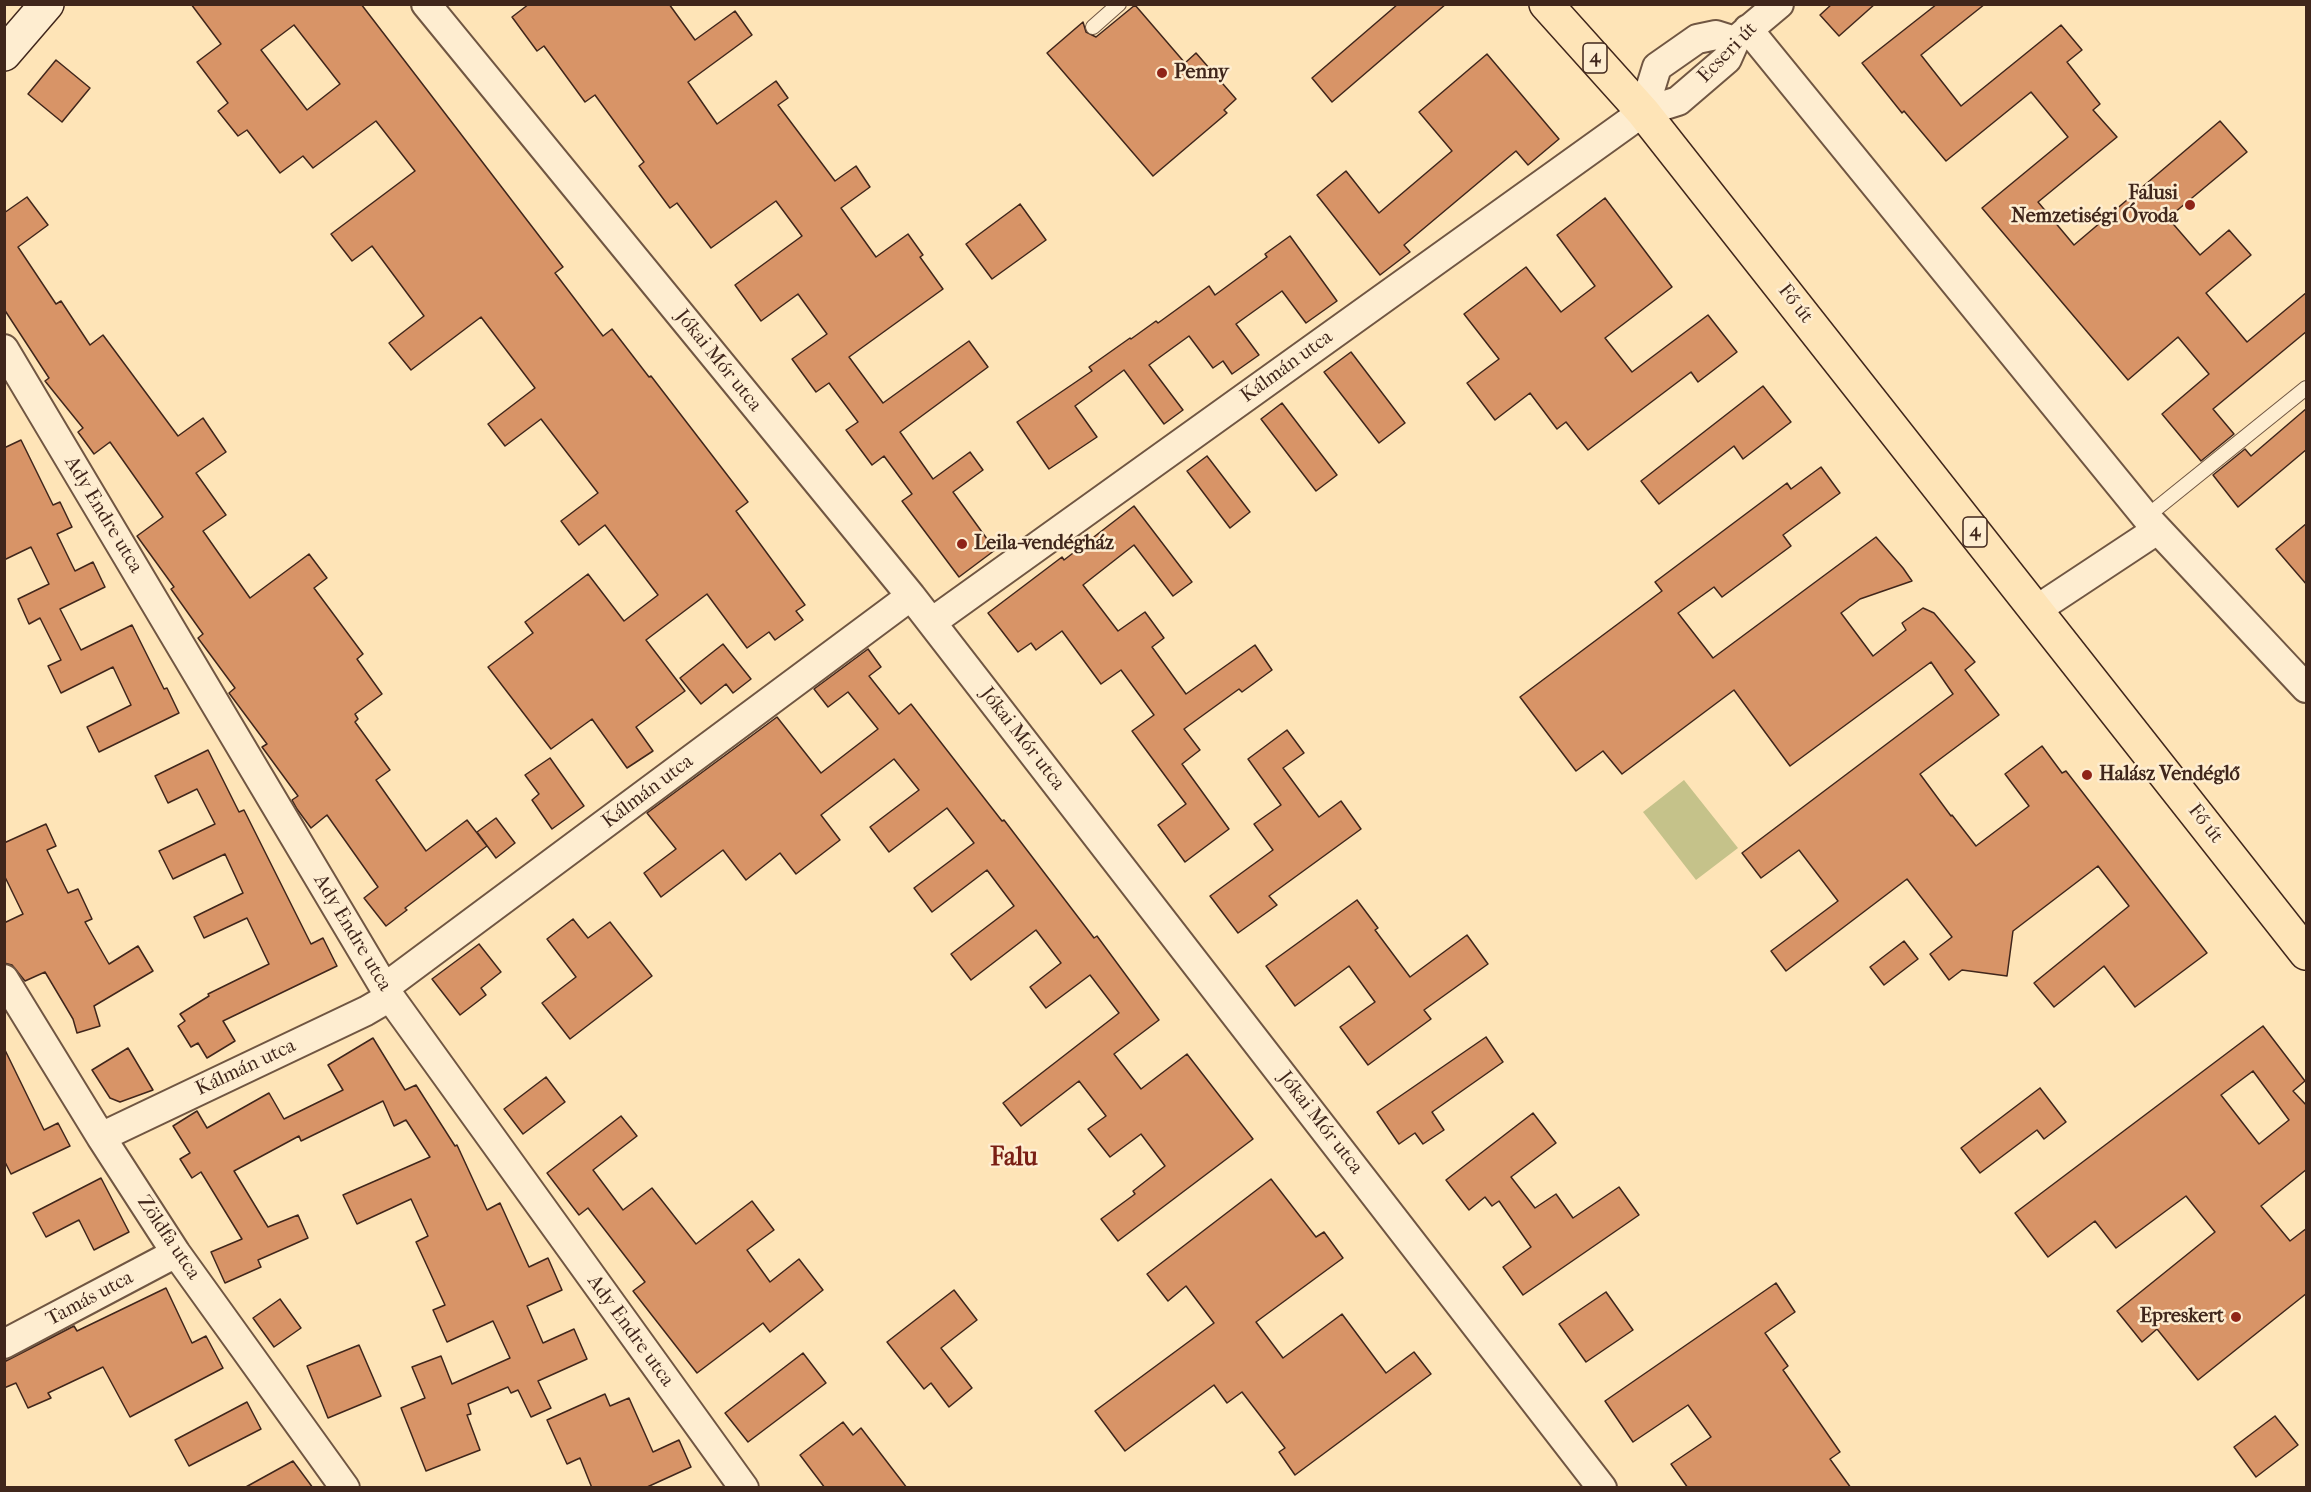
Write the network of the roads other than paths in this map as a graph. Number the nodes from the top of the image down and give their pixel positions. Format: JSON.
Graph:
{"nodes":[{"id":1,"x":47,"y":4,"type":"edge"},
{"id":2,"x":426,"y":4,"type":"edge"},
{"id":3,"x":1119,"y":4,"type":"edge"},
{"id":4,"x":1546,"y":4,"type":"edge"},
{"id":5,"x":1778,"y":5,"type":"edge"},
{"id":6,"x":1093,"y":27,"type":"dead end"},
{"id":7,"x":1742,"y":35,"type":"junction"},
{"id":8,"x":4,"y":54,"type":"edge"},
{"id":9,"x":1643,"y":112,"type":"junction"},
{"id":10,"x":4,"y":349,"type":"edge"},
{"id":11,"x":2307,"y":388,"type":"edge"},
{"id":12,"x":2151,"y":523,"type":"junction"},
{"id":13,"x":911,"y":596,"type":"junction"},
{"id":14,"x":2036,"y":610,"type":"junction"},
{"id":15,"x":932,"y":622,"type":"junction"},
{"id":16,"x":2307,"y":688,"type":"edge"},
{"id":17,"x":2307,"y":953,"type":"edge"},
{"id":18,"x":4,"y":979,"type":"edge"},
{"id":19,"x":387,"y":992,"type":"junction"},
{"id":20,"x":101,"y":1137,"type":"junction"},
{"id":21,"x":176,"y":1253,"type":"junction"},
{"id":22,"x":4,"y":1344,"type":"edge"},
{"id":23,"x":345,"y":1488,"type":"edge"},
{"id":24,"x":744,"y":1488,"type":"edge"},
{"id":25,"x":1602,"y":1488,"type":"edge"}],
"edges":[{"from":1,"to":8,"type":"main road"},
{"from":2,"to":13,"type":"street","name":"Jókai Mór utca"},
{"from":3,"to":6,"type":"lane"},
{"from":4,"to":9,"type":"main road","name":"Fő út","number":"4"},
{"from":5,"to":7,"type":"street","name":"Ecseri út"},
{"from":7,"to":9,"type":"street","name":"Ecseri út"},
{"from":7,"to":9,"type":"street"},
{"from":7,"to":12,"type":"street"},
{"from":9,"to":14,"type":"main road","name":"Fő út","number":"4"},
{"from":9,"to":15,"type":"street","name":"Kálmán utca"},
{"from":10,"to":19,"type":"street","name":"Ady Endre utca"},
{"from":11,"to":12,"type":"lane"},
{"from":12,"to":14,"type":"street"},
{"from":12,"to":16,"type":"street"},
{"from":13,"to":15,"type":"street","name":"Jókai Mór utca"},
{"from":13,"to":19,"type":"street","name":"Kálmán utca"},
{"from":14,"to":17,"type":"main road","name":"Fő út","number":"4"},
{"from":15,"to":25,"type":"street","name":"Jókai Mór utca"},
{"from":18,"to":20,"type":"street","name":"Zöldfa utca"},
{"from":19,"to":20,"type":"street","name":"Kálmán utca"},
{"from":19,"to":24,"type":"street","name":"Ady Endre utca"},
{"from":20,"to":21,"type":"street","name":"Zöldfa utca"},
{"from":21,"to":22,"type":"street","name":"Tamás utca"},
{"from":21,"to":23,"type":"street","name":"Zöldfa utca"}]}
